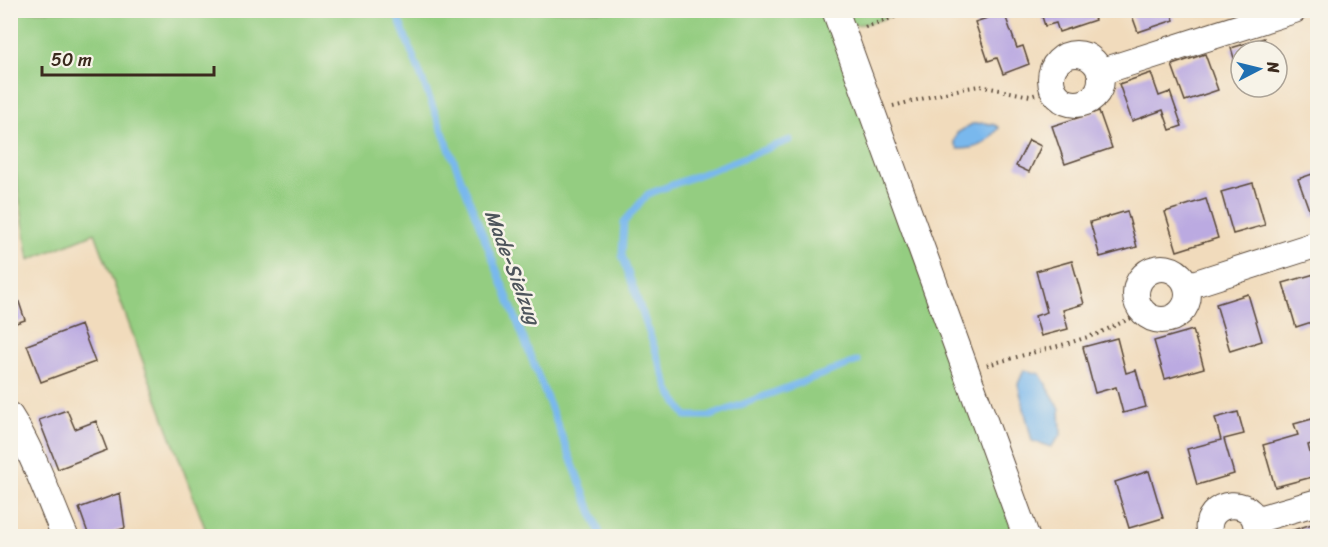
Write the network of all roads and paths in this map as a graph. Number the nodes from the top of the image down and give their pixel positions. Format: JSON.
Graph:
{"nodes":[{"id":1,"x":835,"y":10,"type":"edge"},
{"id":2,"x":915,"y":10,"type":"edge"},
{"id":3,"x":1294,"y":10,"type":"edge"},
{"id":4,"x":844,"y":34,"type":"junction"},
{"id":5,"x":1100,"y":72,"type":"junction"},
{"id":6,"x":1054,"y":89,"type":"junction"},
{"id":7,"x":872,"y":111,"type":"junction"},
{"id":8,"x":1317,"y":244,"type":"edge"},
{"id":9,"x":1186,"y":286,"type":"junction"},
{"id":10,"x":1144,"y":312,"type":"junction"},
{"id":11,"x":966,"y":372,"type":"junction"},
{"id":12,"x":10,"y":416,"type":"edge"},
{"id":13,"x":1317,"y":502,"type":"edge"},
{"id":14,"x":1256,"y":528,"type":"edge"},
{"id":15,"x":65,"y":537,"type":"edge"},
{"id":16,"x":1026,"y":537,"type":"edge"},
{"id":17,"x":1210,"y":537,"type":"edge"}],
"edges":[{"from":1,"to":4,"type":"street"},
{"from":2,"to":4,"type":"path"},
{"from":3,"to":5,"type":"street"},
{"from":4,"to":7,"type":"street"},
{"from":5,"to":6,"type":"street"},
{"from":5,"to":6,"type":"street"},
{"from":6,"to":7,"type":"path"},
{"from":7,"to":11,"type":"street"},
{"from":8,"to":9,"type":"street"},
{"from":9,"to":10,"type":"street"},
{"from":9,"to":10,"type":"street"},
{"from":10,"to":11,"type":"path"},
{"from":11,"to":16,"type":"street"},
{"from":12,"to":15,"type":"street"},
{"from":13,"to":14,"type":"street"},
{"from":14,"to":17,"type":"street"}]}
